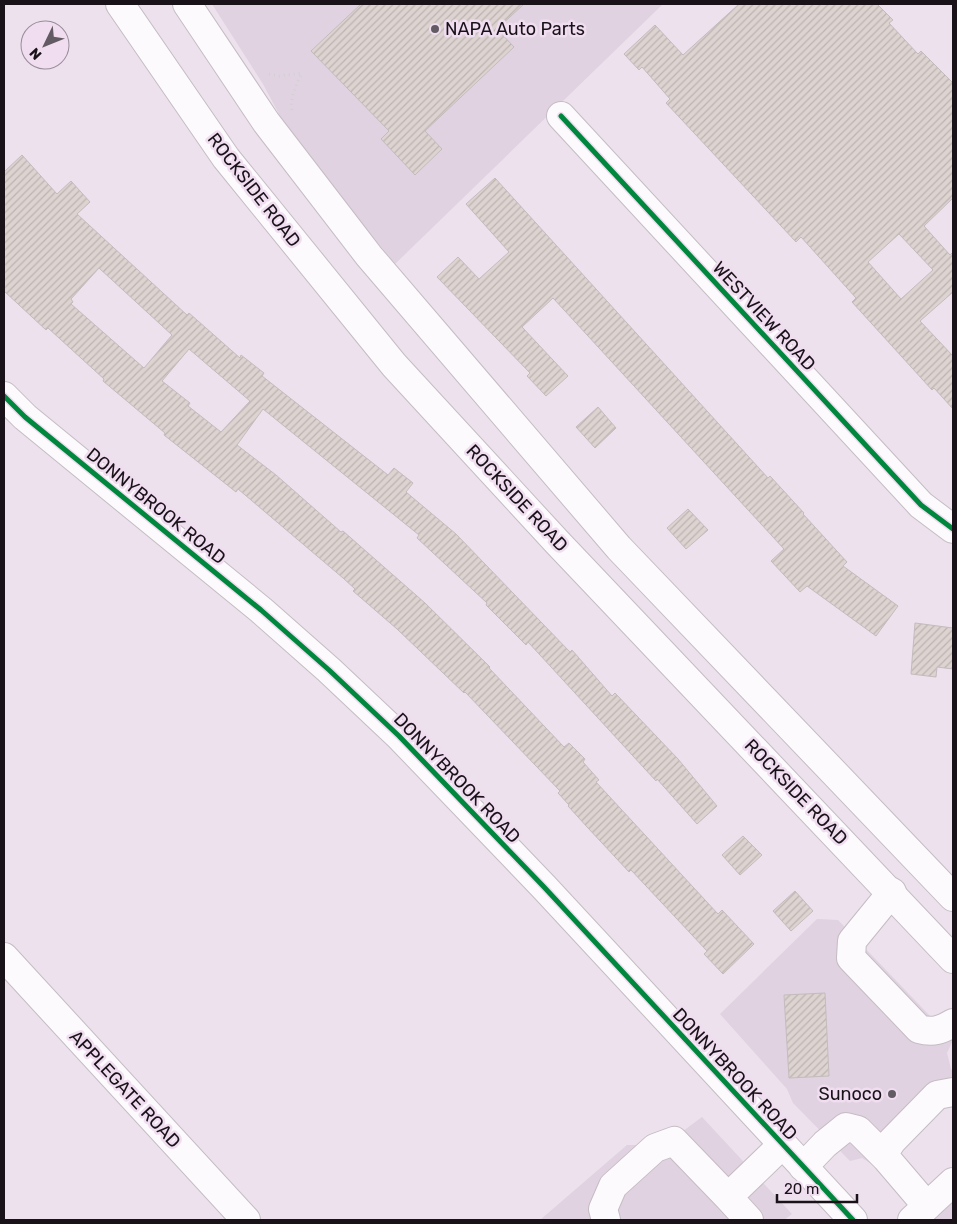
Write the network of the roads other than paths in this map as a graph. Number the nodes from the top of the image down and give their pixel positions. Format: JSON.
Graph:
{"nodes":[{"id":1,"x":120,"y":4,"type":"edge"},
{"id":2,"x":187,"y":4,"type":"edge"},
{"id":3,"x":561,"y":116,"type":"dead end"},
{"id":4,"x":4,"y":396,"type":"edge"},
{"id":5,"x":953,"y":529,"type":"edge"},
{"id":6,"x":892,"y":892,"type":"junction"},
{"id":7,"x":952,"y":892,"type":"edge"},
{"id":8,"x":4,"y":957,"type":"edge"},
{"id":9,"x":953,"y":959,"type":"edge"},
{"id":10,"x":953,"y":1023,"type":"edge"},
{"id":11,"x":953,"y":1092,"type":"edge"},
{"id":12,"x":782,"y":1145,"type":"junction"},
{"id":13,"x":886,"y":1158,"type":"junction"},
{"id":14,"x":803,"y":1167,"type":"junction"},
{"id":15,"x":953,"y":1182,"type":"edge"},
{"id":16,"x":728,"y":1197,"type":"junction"},
{"id":17,"x":920,"y":1213,"type":"edge"},
{"id":18,"x":235,"y":1217,"type":"edge"},
{"id":19,"x":606,"y":1220,"type":"edge"},
{"id":20,"x":749,"y":1220,"type":"edge"},
{"id":21,"x":852,"y":1220,"type":"edge"}],
"edges":[{"from":1,"to":6,"type":"main road","name":"ROCKSIDE ROAD"},
{"from":2,"to":7,"type":"main road"},
{"from":3,"to":5,"type":"main road","name":"WESTVIEW ROAD"},
{"from":4,"to":12,"type":"main road","name":"DONNYBROOK ROAD"},
{"from":6,"to":9,"type":"main road","name":"ROCKSIDE ROAD"},
{"from":6,"to":10,"type":"main road"},
{"from":8,"to":18,"type":"main road","name":"APPLEGATE ROAD"},
{"from":11,"to":13,"type":"main road"},
{"from":12,"to":14,"type":"main road","name":"DONNYBROOK ROAD"},
{"from":12,"to":16,"type":"main road"},
{"from":13,"to":14,"type":"main road"},
{"from":13,"to":17,"type":"main road"},
{"from":14,"to":21,"type":"main road","name":"DONNYBROOK ROAD"},
{"from":15,"to":17,"type":"main road"},
{"from":16,"to":19,"type":"main road"},
{"from":16,"to":20,"type":"main road"}]}
